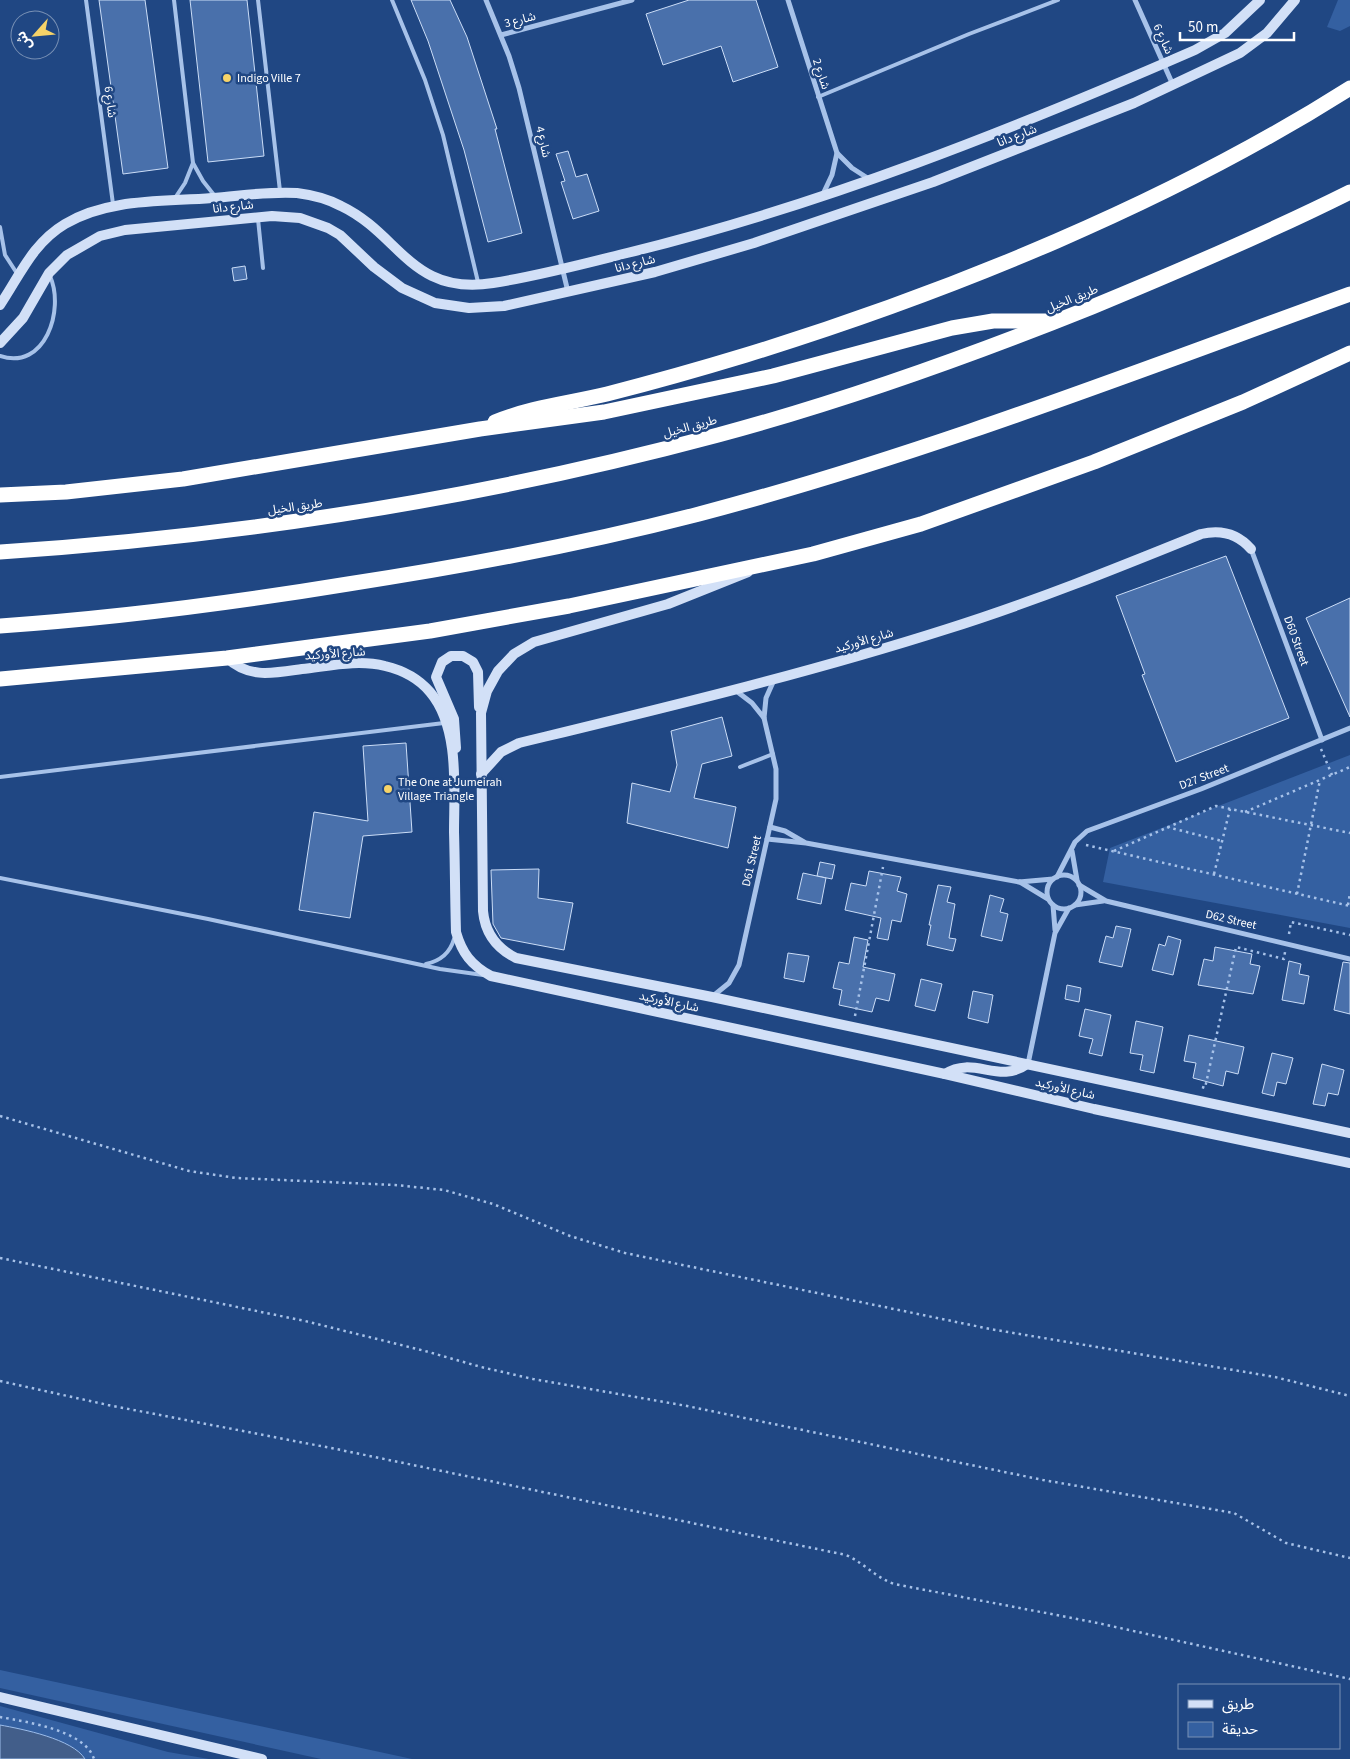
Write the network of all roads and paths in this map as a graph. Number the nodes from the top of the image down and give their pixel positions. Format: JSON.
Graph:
{"nodes":[{"id":1,"x":86,"y":0,"type":"edge"},
{"id":2,"x":174,"y":0,"type":"edge"},
{"id":3,"x":258,"y":0,"type":"edge"},
{"id":4,"x":392,"y":0,"type":"edge"},
{"id":5,"x":486,"y":0,"type":"edge"},
{"id":6,"x":632,"y":0,"type":"edge"},
{"id":7,"x":788,"y":0,"type":"edge"},
{"id":8,"x":1058,"y":0,"type":"edge"},
{"id":9,"x":1135,"y":0,"type":"edge"},
{"id":10,"x":1260,"y":0,"type":"edge"},
{"id":11,"x":1295,"y":0,"type":"edge"},
{"id":12,"x":501,"y":35,"type":"junction"},
{"id":13,"x":1163,"y":64,"type":"junction"},
{"id":14,"x":1173,"y":85,"type":"junction"},
{"id":15,"x":1350,"y":88,"type":"edge"},
{"id":16,"x":818,"y":96,"type":"junction"},
{"id":17,"x":837,"y":153,"type":"junction"},
{"id":18,"x":193,"y":163,"type":"junction"},
{"id":19,"x":870,"y":180,"type":"junction"},
{"id":20,"x":1350,"y":192,"type":"edge"},
{"id":21,"x":280,"y":193,"type":"junction"},
{"id":22,"x":822,"y":196,"type":"junction"},
{"id":23,"x":216,"y":198,"type":"junction"},
{"id":24,"x":173,"y":202,"type":"junction"},
{"id":25,"x":113,"y":206,"type":"junction"},
{"id":26,"x":258,"y":217,"type":"junction"},
{"id":27,"x":0,"y":227,"type":"edge"},
{"id":28,"x":263,"y":268,"type":"dead end"},
{"id":29,"x":562,"y":268,"type":"junction"},
{"id":30,"x":49,"y":273,"type":"junction"},
{"id":31,"x":18,"y":275,"type":"junction"},
{"id":32,"x":478,"y":285,"type":"junction"},
{"id":33,"x":568,"y":293,"type":"junction"},
{"id":34,"x":1350,"y":294,"type":"edge"},
{"id":35,"x":0,"y":305,"type":"edge"},
{"id":36,"x":1057,"y":321,"type":"junction"},
{"id":37,"x":0,"y":343,"type":"edge"},
{"id":38,"x":1350,"y":353,"type":"edge"},
{"id":39,"x":0,"y":356,"type":"edge"},
{"id":40,"x":480,"y":429,"type":"junction"},
{"id":41,"x":0,"y":495,"type":"edge"},
{"id":42,"x":1251,"y":549,"type":"joint"},
{"id":43,"x":0,"y":552,"type":"edge"},
{"id":44,"x":761,"y":566,"type":"junction"},
{"id":45,"x":0,"y":626,"type":"edge"},
{"id":46,"x":227,"y":658,"type":"junction"},
{"id":47,"x":0,"y":679,"type":"edge"},
{"id":48,"x":775,"y":680,"type":"junction"},
{"id":49,"x":735,"y":690,"type":"junction"},
{"id":50,"x":764,"y":718,"type":"junction"},
{"id":51,"x":446,"y":722,"type":"junction"},
{"id":52,"x":481,"y":725,"type":"junction"},
{"id":53,"x":1350,"y":728,"type":"edge"},
{"id":54,"x":1320,"y":741,"type":"junction"},
{"id":55,"x":773,"y":754,"type":"junction"},
{"id":56,"x":454,"y":758,"type":"junction"},
{"id":57,"x":740,"y":767,"type":"dead end"},
{"id":58,"x":1350,"y":768,"type":"edge"},
{"id":59,"x":481,"y":774,"type":"junction"},
{"id":60,"x":1332,"y":776,"type":"junction"},
{"id":61,"x":0,"y":777,"type":"edge"},
{"id":62,"x":1320,"y":780,"type":"junction"},
{"id":63,"x":1230,"y":808,"type":"junction"},
{"id":64,"x":1245,"y":812,"type":"junction"},
{"id":65,"x":1311,"y":825,"type":"junction"},
{"id":66,"x":770,"y":826,"type":"junction"},
{"id":67,"x":1167,"y":827,"type":"junction"},
{"id":68,"x":1350,"y":833,"type":"edge"},
{"id":69,"x":767,"y":839,"type":"junction"},
{"id":70,"x":1222,"y":841,"type":"junction"},
{"id":71,"x":1075,"y":842,"type":"junction"},
{"id":72,"x":806,"y":843,"type":"junction"},
{"id":73,"x":1072,"y":851,"type":"junction"},
{"id":74,"x":1113,"y":851,"type":"junction"},
{"id":75,"x":885,"y":858,"type":"junction"},
{"id":76,"x":1214,"y":874,"type":"junction"},
{"id":77,"x":0,"y":878,"type":"edge"},
{"id":78,"x":1055,"y":878,"type":"junction"},
{"id":79,"x":1019,"y":882,"type":"junction"},
{"id":80,"x":1078,"y":883,"type":"junction"},
{"id":81,"x":1350,"y":893,"type":"edge"},
{"id":82,"x":1297,"y":894,"type":"junction"},
{"id":83,"x":1048,"y":899,"type":"junction"},
{"id":84,"x":1106,"y":901,"type":"junction"},
{"id":85,"x":1053,"y":905,"type":"junction"},
{"id":86,"x":1075,"y":905,"type":"junction"},
{"id":87,"x":1349,"y":906,"type":"edge"},
{"id":88,"x":1069,"y":908,"type":"junction"},
{"id":89,"x":456,"y":932,"type":"junction"},
{"id":90,"x":1055,"y":933,"type":"junction"},
{"id":91,"x":1350,"y":935,"type":"edge"},
{"id":92,"x":1287,"y":943,"type":"junction"},
{"id":93,"x":1350,"y":959,"type":"edge"},
{"id":94,"x":423,"y":965,"type":"junction"},
{"id":95,"x":491,"y":976,"type":"junction"},
{"id":96,"x":712,"y":997,"type":"junction"},
{"id":97,"x":853,"y":1027,"type":"junction"},
{"id":98,"x":1028,"y":1064,"type":"junction"},
{"id":99,"x":945,"y":1074,"type":"junction"},
{"id":100,"x":1196,"y":1086,"type":"dead end"},
{"id":101,"x":0,"y":1116,"type":"edge"},
{"id":102,"x":1350,"y":1133,"type":"edge"},
{"id":103,"x":1350,"y":1163,"type":"edge"},
{"id":104,"x":0,"y":1258,"type":"edge"},
{"id":105,"x":0,"y":1381,"type":"edge"},
{"id":106,"x":1350,"y":1396,"type":"edge"},
{"id":107,"x":1350,"y":1558,"type":"edge"},
{"id":108,"x":1350,"y":1679,"type":"edge"},
{"id":109,"x":0,"y":1697,"type":"edge"},
{"id":110,"x":0,"y":1716,"type":"edge"},
{"id":111,"x":94,"y":1759,"type":"edge"},
{"id":112,"x":262,"y":1759,"type":"edge"}],
"edges":[{"from":1,"to":25,"type":"lane","name":"شارع 6"},
{"from":2,"to":18,"type":"lane"},
{"from":3,"to":21,"type":"lane"},
{"from":4,"to":32,"type":"lane"},
{"from":5,"to":12,"type":"street","name":"شارع 4"},
{"from":6,"to":12,"type":"street","name":"شارع 3"},
{"from":7,"to":16,"type":"street","name":"شارع 2"},
{"from":8,"to":16,"type":"lane"},
{"from":9,"to":13,"type":"street","name":"شارع 6"},
{"from":10,"to":13,"type":"street","name":"شارع دانا"},
{"from":11,"to":14,"type":"street","name":"شارع دانا"},
{"from":12,"to":29,"type":"street","name":"شارع 4"},
{"from":13,"to":14,"type":"street","name":"شارع 6"},
{"from":13,"to":19,"type":"street","name":"شارع دانا"},
{"from":14,"to":33,"type":"street","name":"شارع دانا"},
{"from":15,"to":40,"type":"highway"},
{"from":16,"to":17,"type":"street","name":"شارع 2"},
{"from":17,"to":19,"type":"street","name":"شارع 2"},
{"from":17,"to":22,"type":"street"},
{"from":18,"to":23,"type":"lane"},
{"from":18,"to":24,"type":"lane"},
{"from":19,"to":22,"type":"street","name":"شارع دانا"},
{"from":20,"to":36,"type":"highway","name":"طريق الخيل"},
{"from":21,"to":23,"type":"street","name":"شارع دانا"},
{"from":21,"to":32,"type":"street","name":"شارع دانا"},
{"from":22,"to":29,"type":"street","name":"شارع دانا"},
{"from":23,"to":24,"type":"street","name":"شارع دانا"},
{"from":24,"to":25,"type":"street","name":"شارع دانا"},
{"from":25,"to":31,"type":"street","name":"شارع دانا"},
{"from":26,"to":28,"type":"lane"},
{"from":26,"to":30,"type":"street","name":"شارع دانا"},
{"from":26,"to":33,"type":"street","name":"شارع دانا"},
{"from":27,"to":31,"type":"lane"},
{"from":29,"to":32,"type":"street","name":"شارع دانا"},
{"from":29,"to":33,"type":"street","name":"شارع 4"},
{"from":30,"to":37,"type":"street","name":"شارع دانا"},
{"from":30,"to":39,"type":"lane"},
{"from":31,"to":35,"type":"street","name":"شارع دانا"},
{"from":34,"to":45,"type":"highway"},
{"from":36,"to":40,"type":"highway"},
{"from":36,"to":43,"type":"highway","name":"طريق الخيل"},
{"from":38,"to":44,"type":"highway"},
{"from":40,"to":41,"type":"highway"},
{"from":42,"to":48,"type":"street","name":"شارع الأوركيد"},
{"from":42,"to":54,"type":"street","name":"D60 Street"},
{"from":44,"to":46,"type":"highway"},
{"from":44,"to":52,"type":"street","name":"شارع الأوركيد"},
{"from":46,"to":47,"type":"highway"},
{"from":46,"to":51,"type":"street","name":"شارع الأوركيد"},
{"from":48,"to":49,"type":"street","name":"شارع الأوركيد"},
{"from":48,"to":50,"type":"street","name":"D61 Street"},
{"from":49,"to":50,"type":"street","name":"D61 Street"},
{"from":49,"to":59,"type":"street","name":"شارع الأوركيد"},
{"from":50,"to":55,"type":"street","name":"D61 Street"},
{"from":51,"to":56,"type":"street","name":"شارع الأوركيد"},
{"from":51,"to":61,"type":"lane"},
{"from":52,"to":56,"type":"street"},
{"from":52,"to":59,"type":"street","name":"شارع الأوركيد"},
{"from":53,"to":54,"type":"street","name":"D27 Street"},
{"from":54,"to":60,"type":"path"},
{"from":54,"to":71,"type":"street","name":"D27 Street"},
{"from":55,"to":57,"type":"lane"},
{"from":55,"to":66,"type":"street","name":"D61 Street"},
{"from":56,"to":89,"type":"street","name":"شارع الأوركيد"},
{"from":58,"to":60,"type":"path"},
{"from":59,"to":96,"type":"street","name":"شارع الأوركيد"},
{"from":60,"to":62,"type":"path"},
{"from":62,"to":64,"type":"path"},
{"from":62,"to":65,"type":"path"},
{"from":63,"to":64,"type":"path"},
{"from":63,"to":67,"type":"path"},
{"from":63,"to":70,"type":"path"},
{"from":64,"to":65,"type":"path"},
{"from":65,"to":68,"type":"path"},
{"from":65,"to":82,"type":"path"},
{"from":66,"to":69,"type":"street","name":"D61 Street"},
{"from":66,"to":72,"type":"street"},
{"from":67,"to":70,"type":"path"},
{"from":67,"to":74,"type":"path"},
{"from":69,"to":72,"type":"street"},
{"from":69,"to":96,"type":"street","name":"D61 Street"},
{"from":70,"to":76,"type":"path"},
{"from":71,"to":73,"type":"street"},
{"from":71,"to":74,"type":"path"},
{"from":72,"to":75,"type":"street"},
{"from":73,"to":78,"type":"street"},
{"from":73,"to":80,"type":"street"},
{"from":74,"to":76,"type":"path"},
{"from":75,"to":79,"type":"street"},
{"from":75,"to":97,"type":"path"},
{"from":76,"to":82,"type":"path"},
{"from":77,"to":94,"type":"lane"},
{"from":78,"to":79,"type":"street"},
{"from":78,"to":80,"type":"street"},
{"from":78,"to":83,"type":"street"},
{"from":79,"to":83,"type":"street"},
{"from":80,"to":84,"type":"street","name":"D62 Street"},
{"from":80,"to":86,"type":"street"},
{"from":81,"to":87,"type":"path"},
{"from":82,"to":87,"type":"path"},
{"from":83,"to":85,"type":"street"},
{"from":84,"to":86,"type":"street","name":"D62 Street"},
{"from":84,"to":92,"type":"street","name":"D62 Street"},
{"from":85,"to":88,"type":"street"},
{"from":85,"to":90,"type":"street"},
{"from":86,"to":88,"type":"street"},
{"from":88,"to":90,"type":"street"},
{"from":89,"to":94,"type":"lane"},
{"from":89,"to":95,"type":"street","name":"شارع الأوركيد"},
{"from":90,"to":98,"type":"street"},
{"from":91,"to":92,"type":"path"},
{"from":92,"to":93,"type":"street","name":"D62 Street"},
{"from":92,"to":100,"type":"path"},
{"from":94,"to":95,"type":"lane"},
{"from":95,"to":99,"type":"street","name":"شارع الأوركيد"},
{"from":96,"to":97,"type":"street","name":"شارع الأوركيد"},
{"from":97,"to":98,"type":"street","name":"شارع الأوركيد"},
{"from":98,"to":99,"type":"street"},
{"from":98,"to":102,"type":"street","name":"شارع الأوركيد"},
{"from":99,"to":103,"type":"street","name":"شارع الأوركيد"},
{"from":101,"to":106,"type":"path"},
{"from":104,"to":107,"type":"path"},
{"from":105,"to":108,"type":"path"},
{"from":109,"to":112,"type":"street"},
{"from":110,"to":111,"type":"path"}]}
